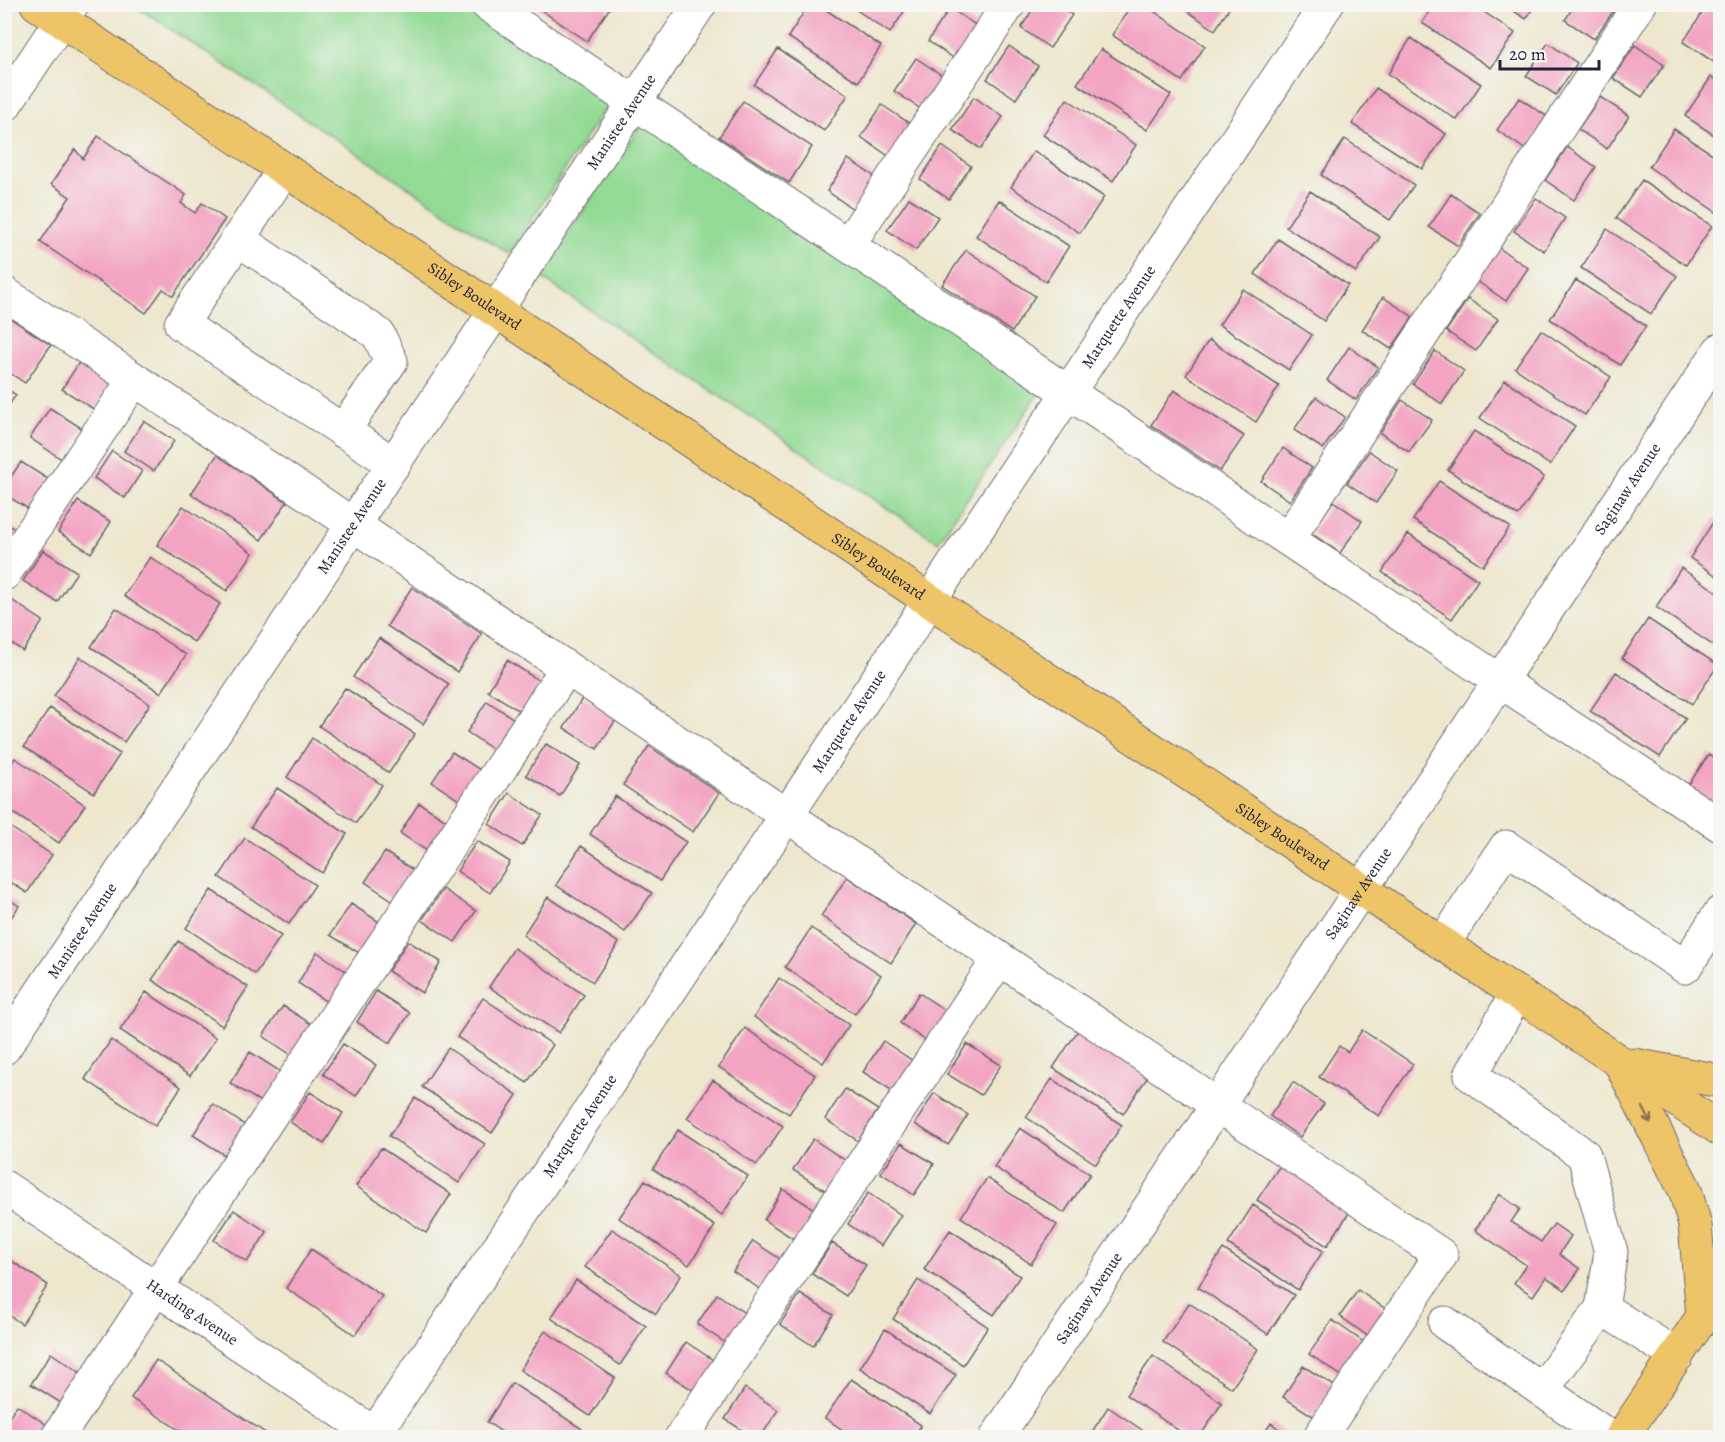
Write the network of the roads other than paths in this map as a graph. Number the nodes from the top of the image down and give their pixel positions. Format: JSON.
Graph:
{"nodes":[{"id":1,"x":487,"y":4,"type":"edge"},
{"id":2,"x":700,"y":4,"type":"edge"},
{"id":3,"x":1009,"y":4,"type":"edge"},
{"id":4,"x":1327,"y":4,"type":"edge"},
{"id":5,"x":1640,"y":4,"type":"edge"},
{"id":6,"x":57,"y":10,"type":"edge"},
{"id":7,"x":634,"y":104,"type":"junction"},
{"id":8,"x":4,"y":106,"type":"edge"},
{"id":9,"x":284,"y":170,"type":"junction"},
{"id":10,"x":238,"y":239,"type":"junction"},
{"id":11,"x":848,"y":245,"type":"junction"},
{"id":12,"x":4,"y":293,"type":"edge"},
{"id":13,"x":496,"y":311,"type":"junction"},
{"id":14,"x":1720,"y":350,"type":"edge"},
{"id":15,"x":134,"y":380,"type":"junction"},
{"id":16,"x":1068,"y":393,"type":"junction"},
{"id":17,"x":343,"y":431,"type":"junction"},
{"id":18,"x":394,"y":464,"type":"junction"},
{"id":19,"x":353,"y":525,"type":"junction"},
{"id":20,"x":1288,"y":539,"type":"junction"},
{"id":21,"x":4,"y":574,"type":"edge"},
{"id":22,"x":930,"y":601,"type":"junction"},
{"id":23,"x":566,"y":669,"type":"junction"},
{"id":24,"x":1500,"y":681,"type":"junction"},
{"id":25,"x":786,"y":817,"type":"junction"},
{"id":26,"x":1720,"y":825,"type":"edge"},
{"id":27,"x":1361,"y":890,"type":"junction"},
{"id":28,"x":1720,"y":913,"type":"edge"},
{"id":29,"x":1443,"y":945,"type":"junction"},
{"id":30,"x":999,"y":959,"type":"junction"},
{"id":31,"x":1517,"y":993,"type":"junction"},
{"id":32,"x":4,"y":1048,"type":"edge"},
{"id":33,"x":1621,"y":1063,"type":"junction"},
{"id":34,"x":1720,"y":1081,"type":"edge"},
{"id":35,"x":1217,"y":1106,"type":"junction"},
{"id":36,"x":1720,"y":1129,"type":"edge"},
{"id":37,"x":4,"y":1187,"type":"edge"},
{"id":38,"x":156,"y":1288,"type":"junction"},
{"id":39,"x":1712,"y":1303,"type":"edge"},
{"id":40,"x":1602,"y":1308,"type":"junction"},
{"id":41,"x":1445,"y":1323,"type":"dead end"},
{"id":42,"x":1677,"y":1356,"type":"junction"},
{"id":43,"x":1542,"y":1390,"type":"junction"},
{"id":44,"x":376,"y":1436,"type":"edge"},
{"id":45,"x":57,"y":1437,"type":"edge"},
{"id":46,"x":681,"y":1437,"type":"edge"},
{"id":47,"x":996,"y":1437,"type":"edge"},
{"id":48,"x":1318,"y":1437,"type":"edge"},
{"id":49,"x":1611,"y":1437,"type":"edge"},
{"id":50,"x":1622,"y":1437,"type":"edge"}],
"edges":[{"from":1,"to":7,"type":"street"},
{"from":2,"to":7,"type":"street","name":"Manistee Avenue"},
{"from":3,"to":11,"type":"street"},
{"from":4,"to":16,"type":"street","name":"Marquette Avenue"},
{"from":5,"to":20,"type":"street"},
{"from":6,"to":8,"type":"street"},
{"from":6,"to":9,"type":"main road","name":"Sibley Boulevard"},
{"from":7,"to":11,"type":"street"},
{"from":7,"to":13,"type":"street","name":"Manistee Avenue"},
{"from":9,"to":10,"type":"street"},
{"from":9,"to":13,"type":"main road","name":"Sibley Boulevard"},
{"from":10,"to":17,"type":"street"},
{"from":10,"to":17,"type":"street"},
{"from":11,"to":16,"type":"street"},
{"from":12,"to":15,"type":"street"},
{"from":13,"to":18,"type":"street","name":"Manistee Avenue"},
{"from":13,"to":22,"type":"main road","name":"Sibley Boulevard"},
{"from":14,"to":24,"type":"street","name":"Saginaw Avenue"},
{"from":15,"to":19,"type":"street"},
{"from":15,"to":21,"type":"street"},
{"from":16,"to":20,"type":"street"},
{"from":16,"to":22,"type":"street","name":"Marquette Avenue"},
{"from":17,"to":18,"type":"street"},
{"from":18,"to":19,"type":"street","name":"Manistee Avenue"},
{"from":19,"to":23,"type":"street"},
{"from":19,"to":32,"type":"street","name":"Manistee Avenue"},
{"from":20,"to":24,"type":"street"},
{"from":22,"to":25,"type":"street","name":"Marquette Avenue"},
{"from":22,"to":27,"type":"main road","name":"Sibley Boulevard"},
{"from":23,"to":25,"type":"street"},
{"from":23,"to":38,"type":"street"},
{"from":24,"to":26,"type":"street"},
{"from":24,"to":27,"type":"street","name":"Saginaw Avenue"},
{"from":25,"to":30,"type":"street"},
{"from":25,"to":44,"type":"street","name":"Marquette Avenue"},
{"from":27,"to":29,"type":"main road","name":"Sibley Boulevard"},
{"from":27,"to":35,"type":"street","name":"Saginaw Avenue"},
{"from":28,"to":29,"type":"street"},
{"from":29,"to":31,"type":"main road","name":"Sibley Boulevard"},
{"from":30,"to":35,"type":"street"},
{"from":30,"to":46,"type":"street"},
{"from":31,"to":33,"type":"main road","name":"Sibley Boulevard"},
{"from":31,"to":40,"type":"street"},
{"from":33,"to":34,"type":"main road"},
{"from":33,"to":36,"type":"main road","name":"Sibley Boulevard"},
{"from":33,"to":39,"type":"main road","one_way":true},
{"from":35,"to":47,"type":"street","name":"Saginaw Avenue"},
{"from":35,"to":48,"type":"street"},
{"from":37,"to":38,"type":"street","name":"Harding Avenue"},
{"from":38,"to":44,"type":"street","name":"Harding Avenue"},
{"from":38,"to":45,"type":"street"},
{"from":39,"to":42,"type":"main road"},
{"from":40,"to":42,"type":"street"},
{"from":40,"to":43,"type":"street"},
{"from":41,"to":43,"type":"street"},
{"from":42,"to":50,"type":"main road"},
{"from":43,"to":49,"type":"street"}]}
